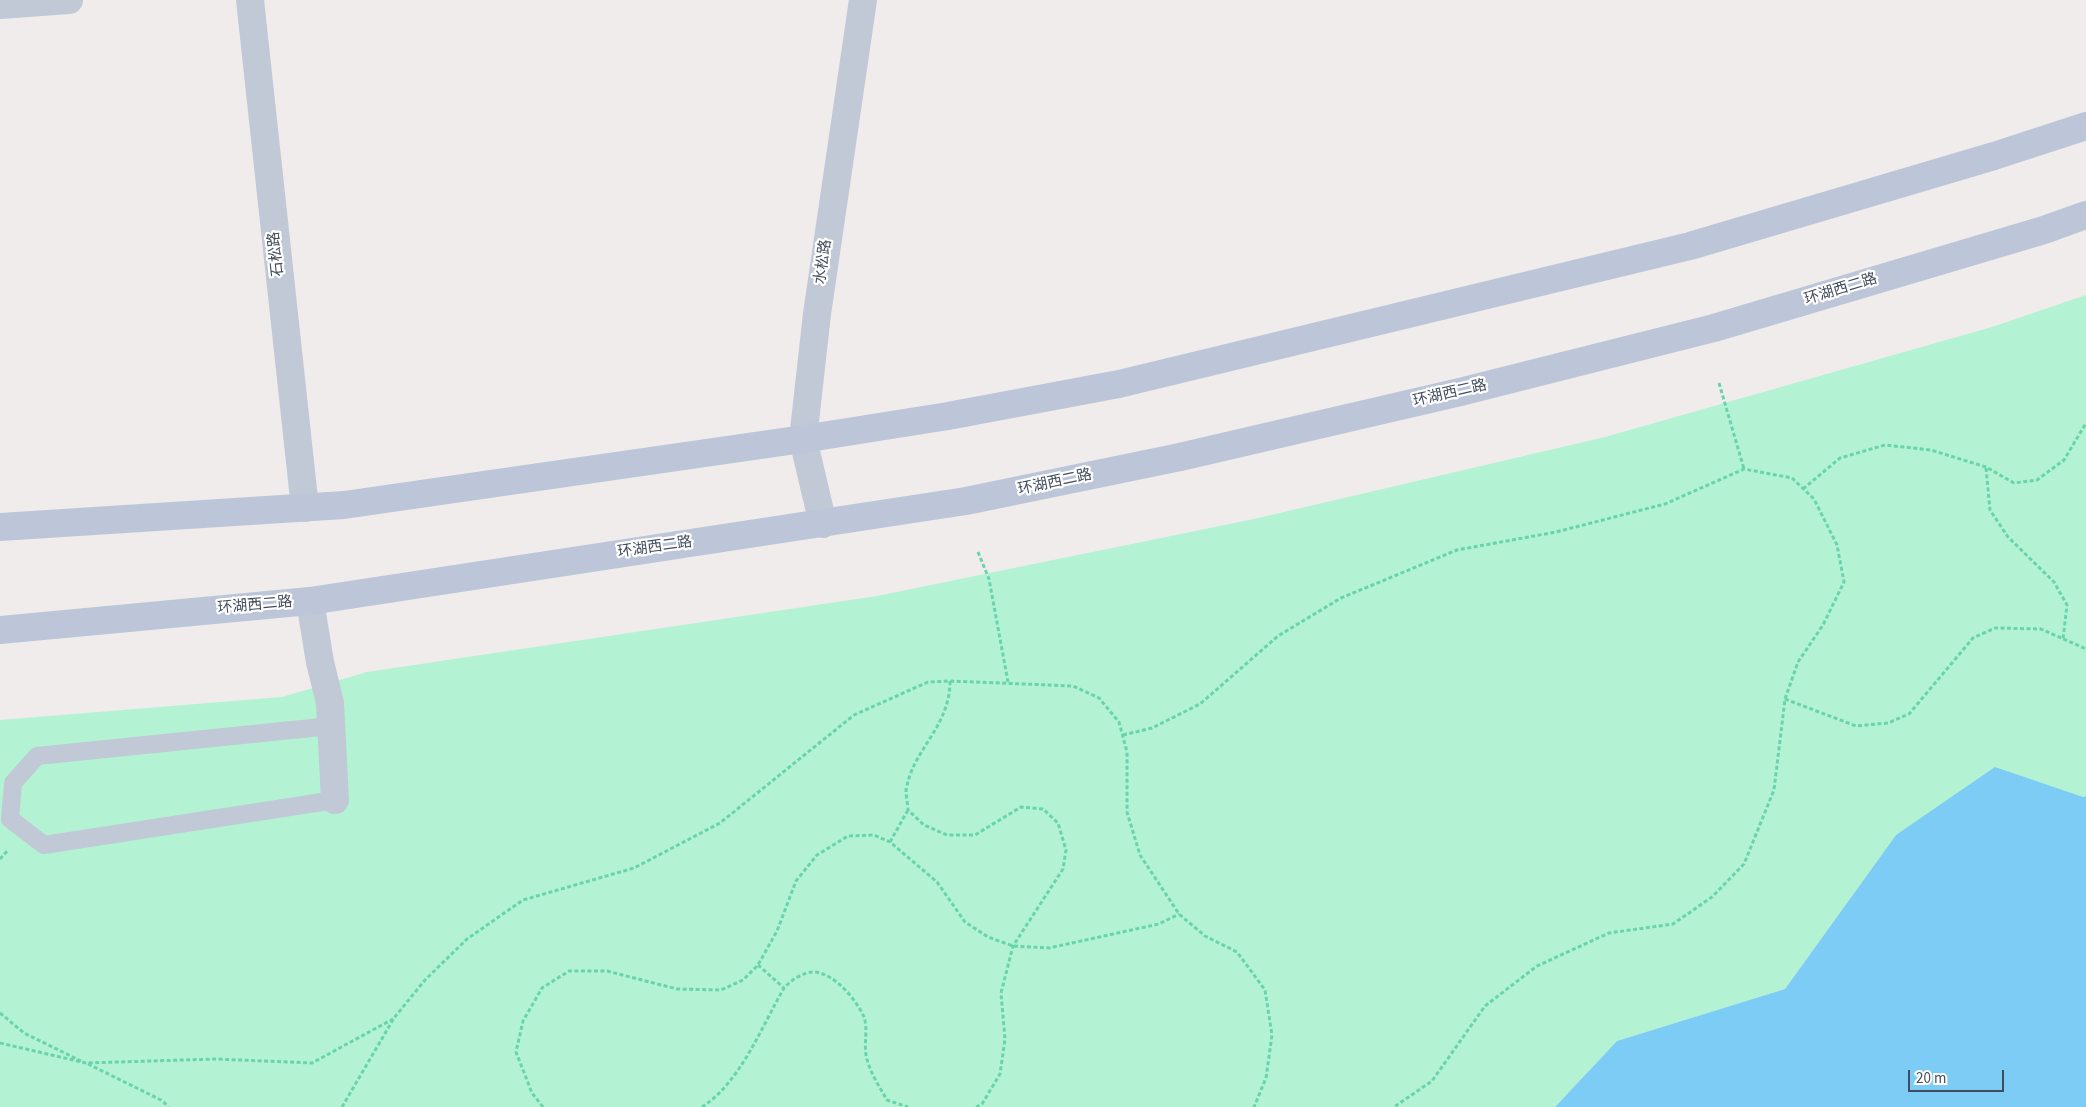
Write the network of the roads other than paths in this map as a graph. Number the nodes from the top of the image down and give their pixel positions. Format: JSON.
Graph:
{"nodes":[{"id":1,"x":69,"y":0,"type":"edge"},
{"id":2,"x":250,"y":0,"type":"edge"},
{"id":3,"x":863,"y":0,"type":"edge"},
{"id":4,"x":0,"y":5,"type":"edge"},
{"id":5,"x":2086,"y":126,"type":"edge"},
{"id":6,"x":2086,"y":215,"type":"edge"},
{"id":7,"x":804,"y":440,"type":"junction"},
{"id":8,"x":305,"y":508,"type":"junction"},
{"id":9,"x":823,"y":524,"type":"junction"},
{"id":10,"x":0,"y":527,"type":"edge"},
{"id":11,"x":310,"y":601,"type":"junction"},
{"id":12,"x":0,"y":630,"type":"edge"},
{"id":13,"x":331,"y":726,"type":"junction"},
{"id":14,"x":335,"y":800,"type":"joint"}],
"edges":[{"from":1,"to":4,"type":"street"},
{"from":2,"to":8,"type":"street","name":"石松路"},
{"from":3,"to":7,"type":"street","name":"水松路"},
{"from":5,"to":7,"type":"main road"},
{"from":6,"to":9,"type":"main road","name":"环湖西二路"},
{"from":7,"to":8,"type":"main road"},
{"from":7,"to":9,"type":"street","name":"水松路"},
{"from":8,"to":10,"type":"main road"},
{"from":9,"to":11,"type":"main road","name":"环湖西二路"},
{"from":11,"to":12,"type":"main road","name":"环湖西二路"},
{"from":11,"to":13,"type":"street"},
{"from":13,"to":14,"type":"street"},
{"from":13,"to":14,"type":"lane"}]}
